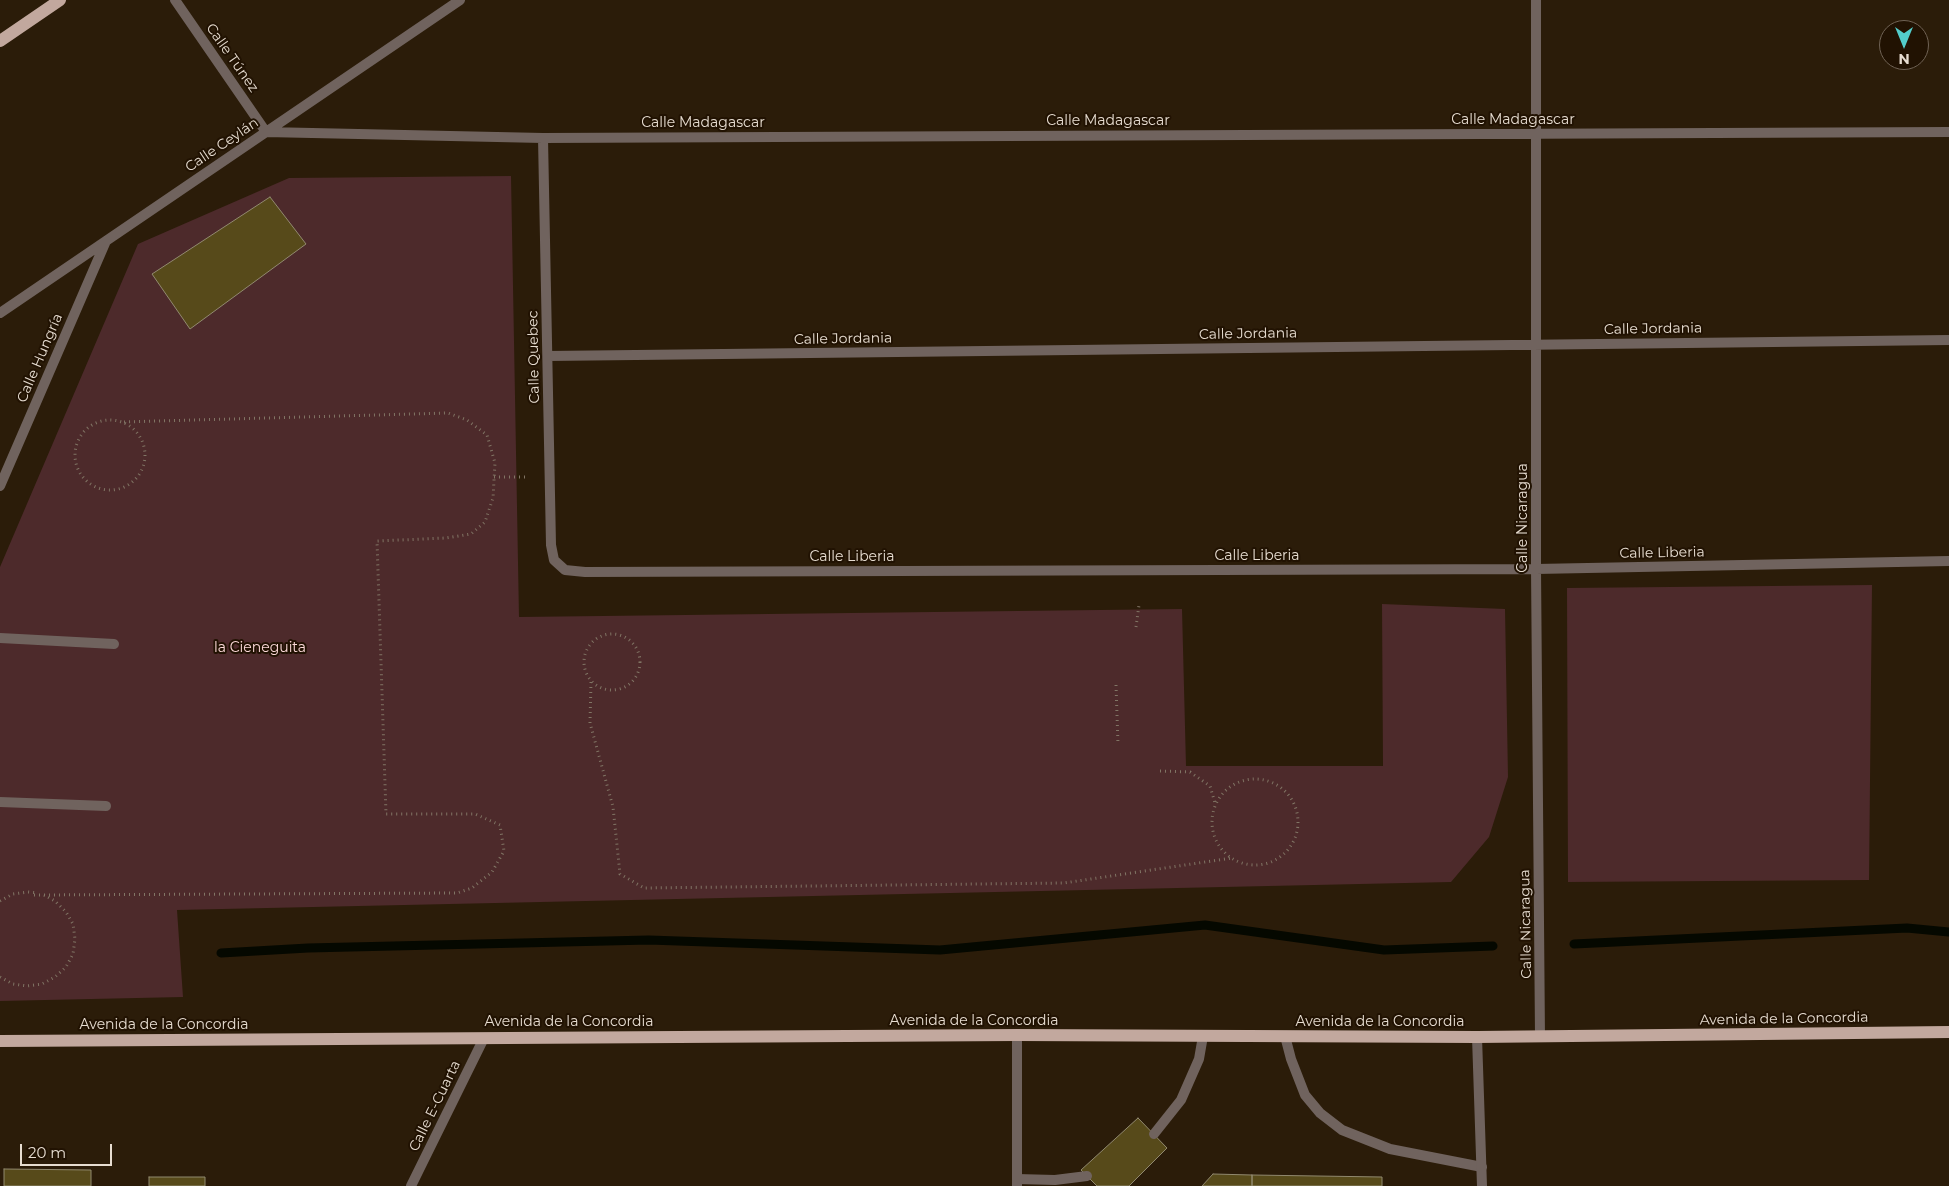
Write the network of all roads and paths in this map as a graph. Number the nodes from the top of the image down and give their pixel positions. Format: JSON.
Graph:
{"nodes":[{"id":1,"x":60,"y":0,"type":"edge"},
{"id":2,"x":175,"y":0,"type":"edge"},
{"id":3,"x":460,"y":0,"type":"edge"},
{"id":4,"x":1536,"y":0,"type":"edge"},
{"id":5,"x":0,"y":41,"type":"edge"},
{"id":6,"x":266,"y":132,"type":"junction"},
{"id":7,"x":1949,"y":132,"type":"edge"},
{"id":8,"x":1537,"y":133,"type":"junction"},
{"id":9,"x":543,"y":138,"type":"junction"},
{"id":10,"x":106,"y":241,"type":"junction"},
{"id":11,"x":0,"y":313,"type":"edge"},
{"id":12,"x":1949,"y":340,"type":"edge"},
{"id":13,"x":1536,"y":345,"type":"junction"},
{"id":14,"x":548,"y":356,"type":"junction"},
{"id":15,"x":122,"y":422,"type":"junction"},
{"id":16,"x":494,"y":477,"type":"junction"},
{"id":17,"x":525,"y":477,"type":"dead end"},
{"id":18,"x":0,"y":486,"type":"edge"},
{"id":19,"x":1949,"y":561,"type":"edge"},
{"id":20,"x":1536,"y":569,"type":"junction"},
{"id":21,"x":565,"y":570,"type":"joint"},
{"id":22,"x":1139,"y":605,"type":"dead end"},
{"id":23,"x":1136,"y":627,"type":"dead end"},
{"id":24,"x":0,"y":638,"type":"edge"},
{"id":25,"x":114,"y":644,"type":"dead end"},
{"id":26,"x":591,"y":682,"type":"junction"},
{"id":27,"x":1116,"y":684,"type":"dead end"},
{"id":28,"x":1118,"y":744,"type":"dead end"},
{"id":29,"x":1160,"y":771,"type":"dead end"},
{"id":30,"x":0,"y":802,"type":"edge"},
{"id":31,"x":1215,"y":804,"type":"junction"},
{"id":32,"x":106,"y":806,"type":"dead end"},
{"id":33,"x":1232,"y":858,"type":"junction"},
{"id":34,"x":42,"y":894,"type":"junction"},
{"id":35,"x":34,"y":895,"type":"dead end"},
{"id":36,"x":0,"y":901,"type":"edge"},
{"id":37,"x":0,"y":977,"type":"edge"},
{"id":38,"x":1949,"y":1032,"type":"edge"},
{"id":39,"x":1017,"y":1035,"type":"junction"},
{"id":40,"x":1203,"y":1036,"type":"junction"},
{"id":41,"x":1285,"y":1036,"type":"junction"},
{"id":42,"x":1477,"y":1037,"type":"junction"},
{"id":43,"x":1540,"y":1037,"type":"junction"},
{"id":44,"x":484,"y":1038,"type":"junction"},
{"id":45,"x":0,"y":1041,"type":"edge"},
{"id":46,"x":1154,"y":1134,"type":"dead end"},
{"id":47,"x":1482,"y":1167,"type":"junction"},
{"id":48,"x":1088,"y":1176,"type":"dead end"},
{"id":49,"x":1017,"y":1183,"type":"edge"},
{"id":50,"x":411,"y":1186,"type":"edge"},
{"id":51,"x":1482,"y":1186,"type":"edge"}],
"edges":[{"from":1,"to":5,"type":"main road"},
{"from":2,"to":6,"type":"street","name":"Calle Túnez"},
{"from":3,"to":6,"type":"street","name":"Calle Ceylán"},
{"from":4,"to":8,"type":"street","name":"Calle Nicaragua"},
{"from":6,"to":9,"type":"street","name":"Calle Madagascar"},
{"from":6,"to":10,"type":"street","name":"Calle Ceylán"},
{"from":7,"to":8,"type":"street","name":"Calle Madagascar"},
{"from":8,"to":9,"type":"street","name":"Calle Madagascar"},
{"from":8,"to":13,"type":"street","name":"Calle Nicaragua"},
{"from":9,"to":14,"type":"street","name":"Calle Quebec"},
{"from":10,"to":11,"type":"street","name":"Calle Ceylán"},
{"from":10,"to":18,"type":"street","name":"Calle Hungría"},
{"from":12,"to":13,"type":"street","name":"Calle Jordania"},
{"from":13,"to":14,"type":"street","name":"Calle Jordania"},
{"from":13,"to":20,"type":"street","name":"Calle Nicaragua"},
{"from":14,"to":21,"type":"street","name":"Calle Quebec"},
{"from":15,"to":15,"type":"path"},
{"from":15,"to":16,"type":"path"},
{"from":16,"to":17,"type":"path"},
{"from":16,"to":34,"type":"path"},
{"from":19,"to":20,"type":"street","name":"Calle Liberia"},
{"from":20,"to":21,"type":"street","name":"Calle Liberia"},
{"from":20,"to":43,"type":"street","name":"Calle Nicaragua"},
{"from":22,"to":23,"type":"path"},
{"from":24,"to":25,"type":"street"},
{"from":26,"to":26,"type":"path"},
{"from":26,"to":33,"type":"path"},
{"from":27,"to":28,"type":"path"},
{"from":29,"to":31,"type":"path"},
{"from":30,"to":32,"type":"street"},
{"from":31,"to":33,"type":"path"},
{"from":31,"to":33,"type":"path"},
{"from":34,"to":35,"type":"path"},
{"from":34,"to":36,"type":"path"},
{"from":34,"to":37,"type":"path"},
{"from":38,"to":43,"type":"main road","name":"Avenida de la Concordia"},
{"from":39,"to":40,"type":"main road","name":"Avenida de la Concordia"},
{"from":39,"to":44,"type":"main road","name":"Avenida de la Concordia"},
{"from":39,"to":49,"type":"street"},
{"from":40,"to":41,"type":"main road","name":"Avenida de la Concordia"},
{"from":40,"to":46,"type":"street"},
{"from":41,"to":42,"type":"main road","name":"Avenida de la Concordia"},
{"from":41,"to":47,"type":"street"},
{"from":42,"to":43,"type":"main road","name":"Avenida de la Concordia"},
{"from":42,"to":47,"type":"street"},
{"from":44,"to":45,"type":"main road","name":"Avenida de la Concordia"},
{"from":44,"to":50,"type":"street","name":"Calle E-Cuarta"},
{"from":47,"to":51,"type":"street"},
{"from":48,"to":49,"type":"street"}]}
